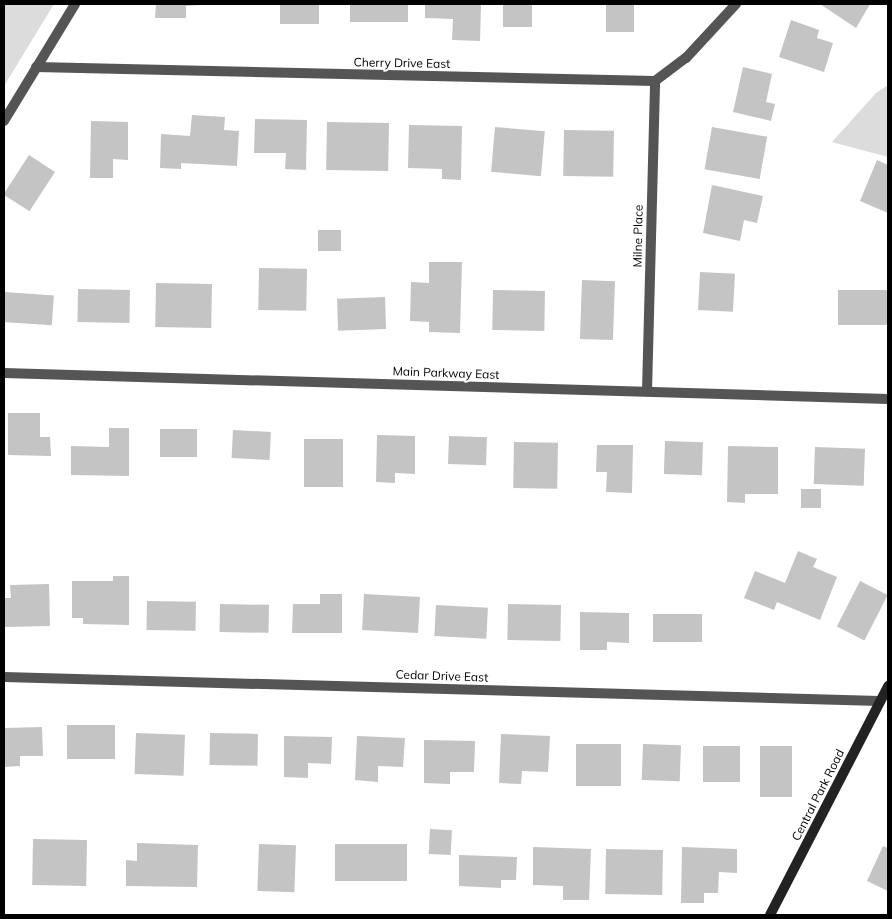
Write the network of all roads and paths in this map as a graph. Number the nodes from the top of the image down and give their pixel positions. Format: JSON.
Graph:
{"nodes":[{"id":1,"x":75,"y":4,"type":"edge"},
{"id":2,"x":736,"y":4,"type":"edge"},
{"id":3,"x":36,"y":67,"type":"junction"},
{"id":4,"x":655,"y":81,"type":"junction"},
{"id":5,"x":4,"y":121,"type":"edge"},
{"id":6,"x":4,"y":373,"type":"edge"},
{"id":7,"x":647,"y":391,"type":"junction"},
{"id":8,"x":888,"y":399,"type":"edge"},
{"id":9,"x":4,"y":677,"type":"edge"},
{"id":10,"x":888,"y":686,"type":"edge"},
{"id":11,"x":880,"y":701,"type":"junction"},
{"id":12,"x":770,"y":915,"type":"edge"}],
"edges":[{"from":1,"to":3,"type":"street"},
{"from":2,"to":4,"type":"street"},
{"from":3,"to":4,"type":"street","name":"Cherry Drive East"},
{"from":3,"to":5,"type":"street"},
{"from":4,"to":7,"type":"street","name":"Milne Place"},
{"from":6,"to":7,"type":"street","name":"Main Parkway East"},
{"from":7,"to":8,"type":"street","name":"Main Parkway East"},
{"from":9,"to":11,"type":"street","name":"Cedar Drive East"},
{"from":10,"to":11,"type":"street","name":"Central Park Road"},
{"from":11,"to":12,"type":"street","name":"Central Park Road"}]}
